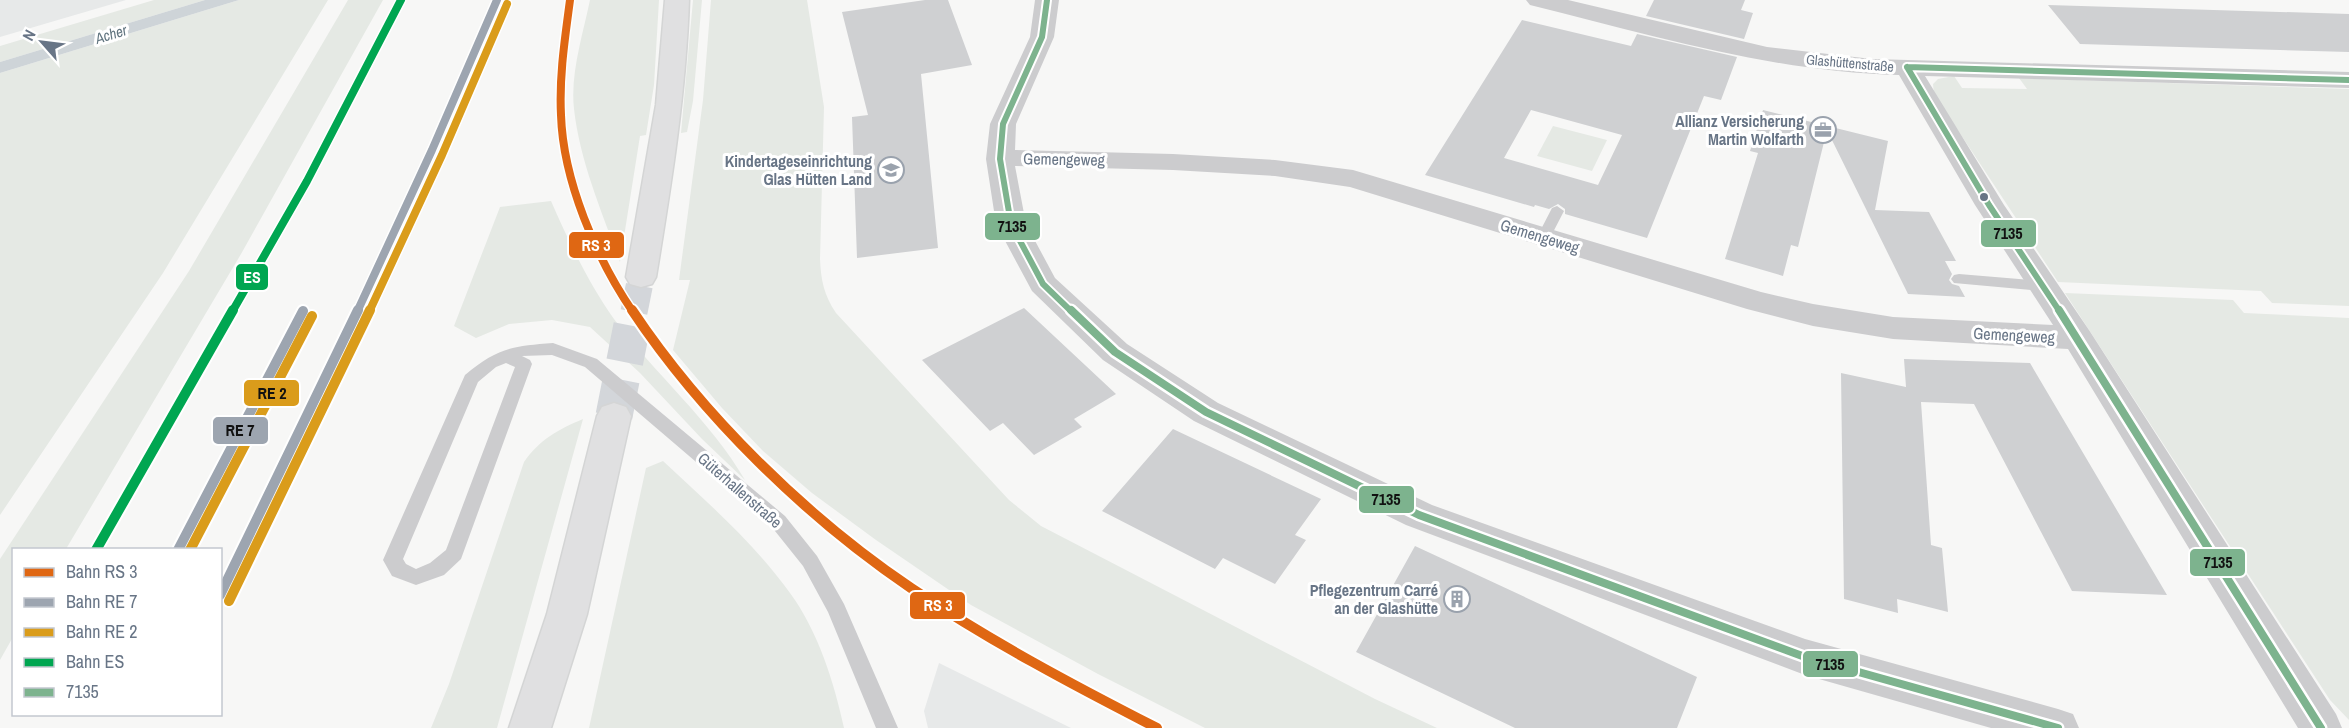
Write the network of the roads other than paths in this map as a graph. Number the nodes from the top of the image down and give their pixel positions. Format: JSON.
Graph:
{"nodes":[{"id":1,"x":677,"y":0,"type":"edge"},
{"id":2,"x":1047,"y":0,"type":"edge"},
{"id":3,"x":1538,"y":0,"type":"edge"},
{"id":4,"x":1908,"y":67,"type":"junction"},
{"id":5,"x":2349,"y":80,"type":"edge"},
{"id":6,"x":999,"y":159,"type":"junction"},
{"id":7,"x":641,"y":277,"type":"tunnel mouth"},
{"id":8,"x":1959,"y":279,"type":"dead end"},
{"id":9,"x":2042,"y":286,"type":"junction"},
{"id":10,"x":2078,"y":338,"type":"junction"},
{"id":11,"x":506,"y":356,"type":"junction"},
{"id":12,"x":614,"y":416,"type":"tunnel mouth"},
{"id":13,"x":530,"y":728,"type":"edge"},
{"id":14,"x":887,"y":728,"type":"edge"},
{"id":15,"x":2058,"y":728,"type":"edge"},
{"id":16,"x":2321,"y":728,"type":"edge"}],
"edges":[{"from":1,"to":7,"type":"main road"},
{"from":2,"to":6,"type":"street"},
{"from":3,"to":4,"type":"street","name":"Glashüttenstraße"},
{"from":4,"to":5,"type":"street","name":"Glashüttenstraße"},
{"from":4,"to":9,"type":"street"},
{"from":6,"to":10,"type":"street","name":"Gemengeweg"},
{"from":6,"to":15,"type":"street"},
{"from":8,"to":9,"type":"lane"},
{"from":9,"to":10,"type":"street"},
{"from":10,"to":16,"type":"street"},
{"from":11,"to":11,"type":"lane","name":"Güterhallenstraße"},
{"from":11,"to":14,"type":"lane","name":"Güterhallenstraße"},
{"from":12,"to":13,"type":"main road"}]}
